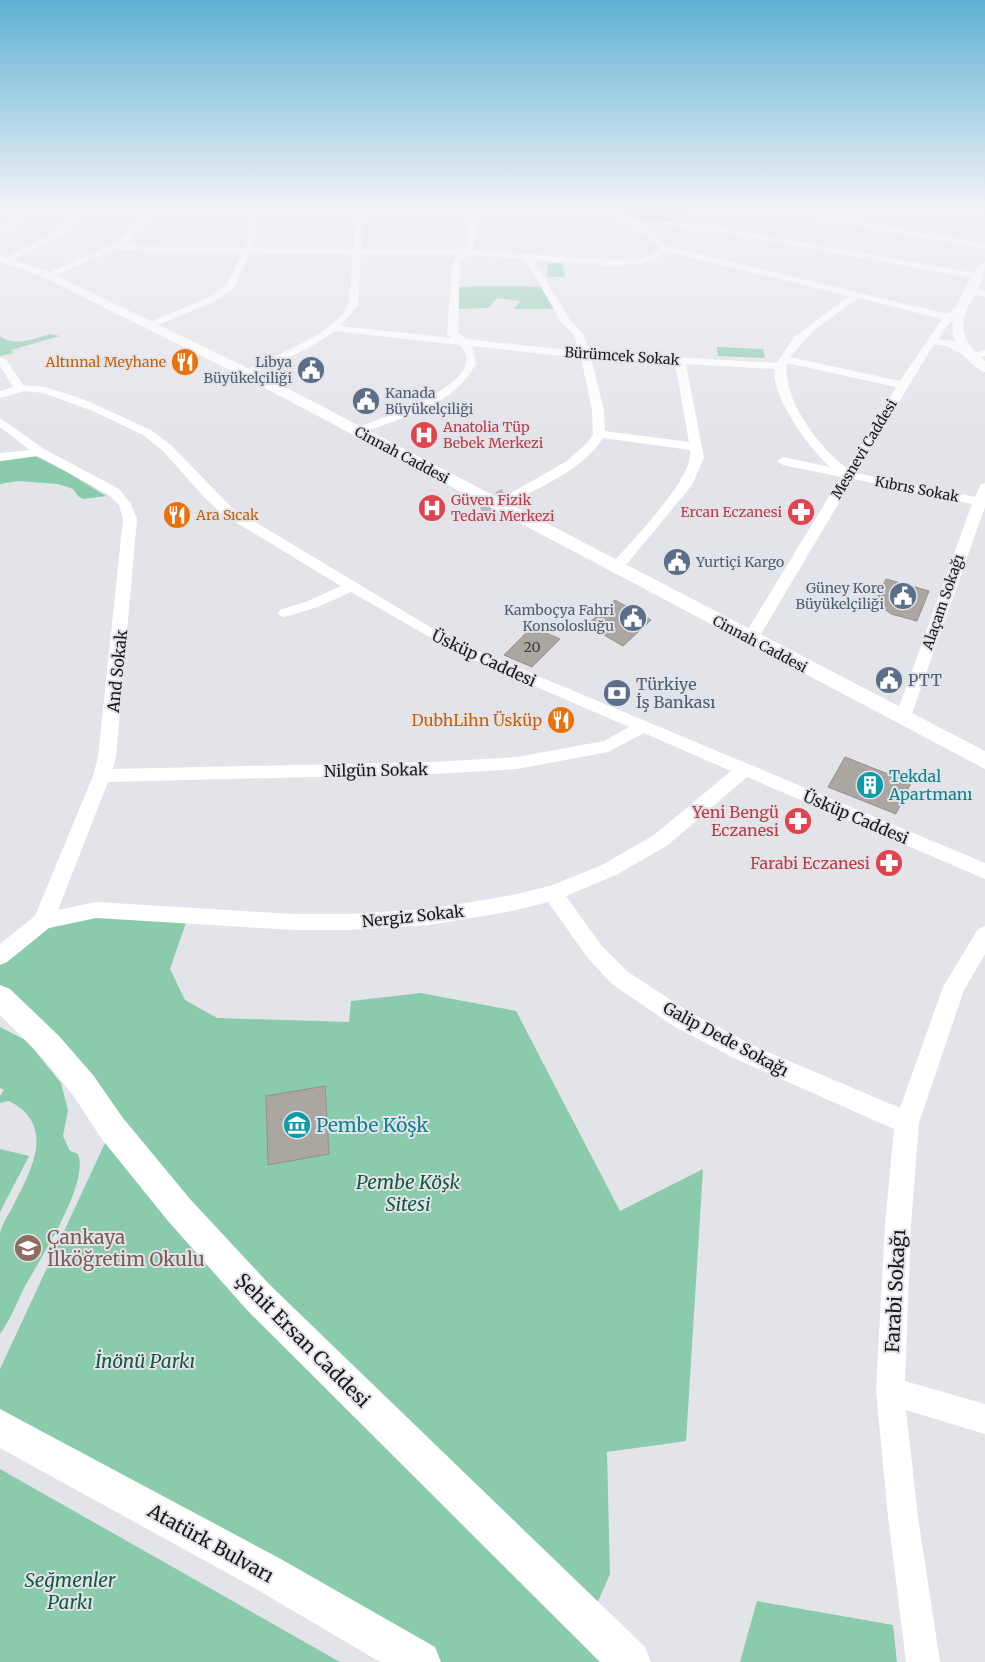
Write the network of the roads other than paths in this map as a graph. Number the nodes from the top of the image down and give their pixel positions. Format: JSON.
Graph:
{"nodes":[{"id":1,"x":69,"y":287,"type":"edge"},
{"id":2,"x":230,"y":287,"type":"edge"},
{"id":3,"x":354,"y":287,"type":"edge"},
{"id":4,"x":455,"y":287,"type":"edge"},
{"id":5,"x":546,"y":287,"type":"edge"},
{"id":6,"x":821,"y":287,"type":"edge"},
{"id":7,"x":971,"y":287,"type":"edge"},
{"id":8,"x":968,"y":291,"type":"junction"},
{"id":9,"x":985,"y":294,"type":"edge"},
{"id":10,"x":856,"y":295,"type":"junction"},
{"id":11,"x":952,"y":322,"type":"junction"},
{"id":12,"x":151,"y":325,"type":"junction"},
{"id":13,"x":334,"y":328,"type":"junction"},
{"id":14,"x":932,"y":341,"type":"junction"},
{"id":15,"x":465,"y":344,"type":"junction"},
{"id":16,"x":985,"y":353,"type":"edge"},
{"id":17,"x":586,"y":355,"type":"junction"},
{"id":18,"x":971,"y":356,"type":"junction"},
{"id":19,"x":680,"y":360,"type":"junction"},
{"id":20,"x":2,"y":361,"type":"dead end"},
{"id":21,"x":782,"y":363,"type":"junction"},
{"id":22,"x":985,"y":368,"type":"edge"},
{"id":23,"x":247,"y":373,"type":"junction"},
{"id":24,"x":903,"y":385,"type":"junction"},
{"id":25,"x":19,"y":388,"type":"junction"},
{"id":26,"x":0,"y":395,"type":"edge"},
{"id":27,"x":0,"y":421,"type":"edge"},
{"id":28,"x":357,"y":431,"type":"junction"},
{"id":29,"x":598,"y":434,"type":"junction"},
{"id":30,"x":697,"y":446,"type":"junction"},
{"id":31,"x":40,"y":452,"type":"junction"},
{"id":32,"x":0,"y":457,"type":"edge"},
{"id":33,"x":783,"y":461,"type":"dead end"},
{"id":34,"x":849,"y":475,"type":"junction"},
{"id":35,"x":985,"y":487,"type":"edge"},
{"id":36,"x":982,"y":502,"type":"edge"},
{"id":37,"x":496,"y":505,"type":"junction"},
{"id":38,"x":616,"y":568,"type":"junction"},
{"id":39,"x":352,"y":586,"type":"junction"},
{"id":40,"x":285,"y":613,"type":"dead end"},
{"id":41,"x":750,"y":639,"type":"junction"},
{"id":42,"x":903,"y":718,"type":"junction"},
{"id":43,"x":643,"y":726,"type":"junction"},
{"id":44,"x":985,"y":761,"type":"edge"},
{"id":45,"x":745,"y":769,"type":"junction"},
{"id":46,"x":102,"y":776,"type":"junction"},
{"id":47,"x":985,"y":871,"type":"edge"},
{"id":48,"x":553,"y":893,"type":"junction"},
{"id":49,"x":44,"y":922,"type":"junction"},
{"id":50,"x":985,"y":936,"type":"edge"},
{"id":51,"x":0,"y":956,"type":"edge"},
{"id":52,"x":0,"y":997,"type":"edge"},
{"id":53,"x":907,"y":1123,"type":"junction"},
{"id":54,"x":890,"y":1391,"type":"junction"},
{"id":55,"x":985,"y":1419,"type":"edge"},
{"id":56,"x":0,"y":1428,"type":"edge"},
{"id":57,"x":420,"y":1662,"type":"edge"},
{"id":58,"x":630,"y":1662,"type":"edge"},
{"id":59,"x":923,"y":1662,"type":"edge"}],
"edges":[{"from":1,"to":12,"type":"main road","name":"Cinnah Caddesi"},
{"from":2,"to":12,"type":"street"},
{"from":3,"to":13,"type":"street"},
{"from":4,"to":15,"type":"street"},
{"from":5,"to":17,"type":"street"},
{"from":6,"to":10,"type":"street"},
{"from":7,"to":8,"type":"main road"},
{"from":8,"to":9,"type":"street"},
{"from":8,"to":11,"type":"main road"},
{"from":10,"to":11,"type":"street"},
{"from":10,"to":21,"type":"street"},
{"from":11,"to":14,"type":"street","name":"Mesnevi Caddesi"},
{"from":11,"to":18,"type":"main road"},
{"from":12,"to":23,"type":"main road","name":"Cinnah Caddesi"},
{"from":13,"to":15,"type":"street","name":"Bürümcek Sokak"},
{"from":13,"to":23,"type":"street"},
{"from":14,"to":18,"type":"street"},
{"from":14,"to":24,"type":"street","name":"Mesnevi Caddesi"},
{"from":15,"to":17,"type":"street","name":"Bürümcek Sokak"},
{"from":15,"to":28,"type":"street"},
{"from":16,"to":18,"type":"street"},
{"from":17,"to":19,"type":"street","name":"Bürümcek Sokak"},
{"from":17,"to":29,"type":"street"},
{"from":18,"to":22,"type":"main road"},
{"from":19,"to":21,"type":"street","name":"Bürümcek Sokak"},
{"from":19,"to":30,"type":"street"},
{"from":20,"to":25,"type":"street"},
{"from":21,"to":24,"type":"street","name":"Bürümcek Sokak"},
{"from":21,"to":34,"type":"street"},
{"from":23,"to":28,"type":"main road","name":"Cinnah Caddesi"},
{"from":24,"to":34,"type":"street","name":"Mesnevi Caddesi"},
{"from":25,"to":26,"type":"street"},
{"from":25,"to":39,"type":"street","name":"Üsküp Caddesi"},
{"from":27,"to":31,"type":"street","name":"And Sokak"},
{"from":28,"to":37,"type":"main road","name":"Cinnah Caddesi"},
{"from":29,"to":30,"type":"street"},
{"from":29,"to":37,"type":"street"},
{"from":30,"to":38,"type":"street"},
{"from":31,"to":32,"type":"street"},
{"from":31,"to":46,"type":"street","name":"And Sokak"},
{"from":33,"to":34,"type":"street","name":"Kıbrıs Sokak"},
{"from":34,"to":36,"type":"street","name":"Kıbrıs Sokak"},
{"from":34,"to":41,"type":"street","name":"Mesnevi Caddesi"},
{"from":35,"to":36,"type":"street","name":"Alaçam Sokağı"},
{"from":36,"to":42,"type":"street","name":"Alaçam Sokağı"},
{"from":37,"to":38,"type":"main road","name":"Cinnah Caddesi"},
{"from":38,"to":41,"type":"main road","name":"Cinnah Caddesi"},
{"from":39,"to":40,"type":"street"},
{"from":39,"to":43,"type":"street","name":"Üsküp Caddesi"},
{"from":41,"to":42,"type":"main road","name":"Cinnah Caddesi"},
{"from":42,"to":44,"type":"main road","name":"Cinnah Caddesi"},
{"from":43,"to":45,"type":"street","name":"Üsküp Caddesi"},
{"from":43,"to":46,"type":"street","name":"Nilgün Sokak"},
{"from":45,"to":47,"type":"street","name":"Üsküp Caddesi"},
{"from":45,"to":48,"type":"street","name":"Nergiz Sokak"},
{"from":46,"to":49,"type":"street","name":"And Sokak"},
{"from":48,"to":49,"type":"street","name":"Nergiz Sokak"},
{"from":48,"to":53,"type":"street","name":"Galip Dede Sokağı"},
{"from":49,"to":51,"type":"street"},
{"from":50,"to":53,"type":"street","name":"Farabi Sokağı"},
{"from":52,"to":58,"type":"main road","name":"Şehit Ersan Caddesi"},
{"from":53,"to":54,"type":"street","name":"Farabi Sokağı"},
{"from":54,"to":55,"type":"street"},
{"from":54,"to":59,"type":"street","name":"Farabi Sokağı"},
{"from":56,"to":57,"type":"main road","name":"Atatürk Bulvarı"}]}
